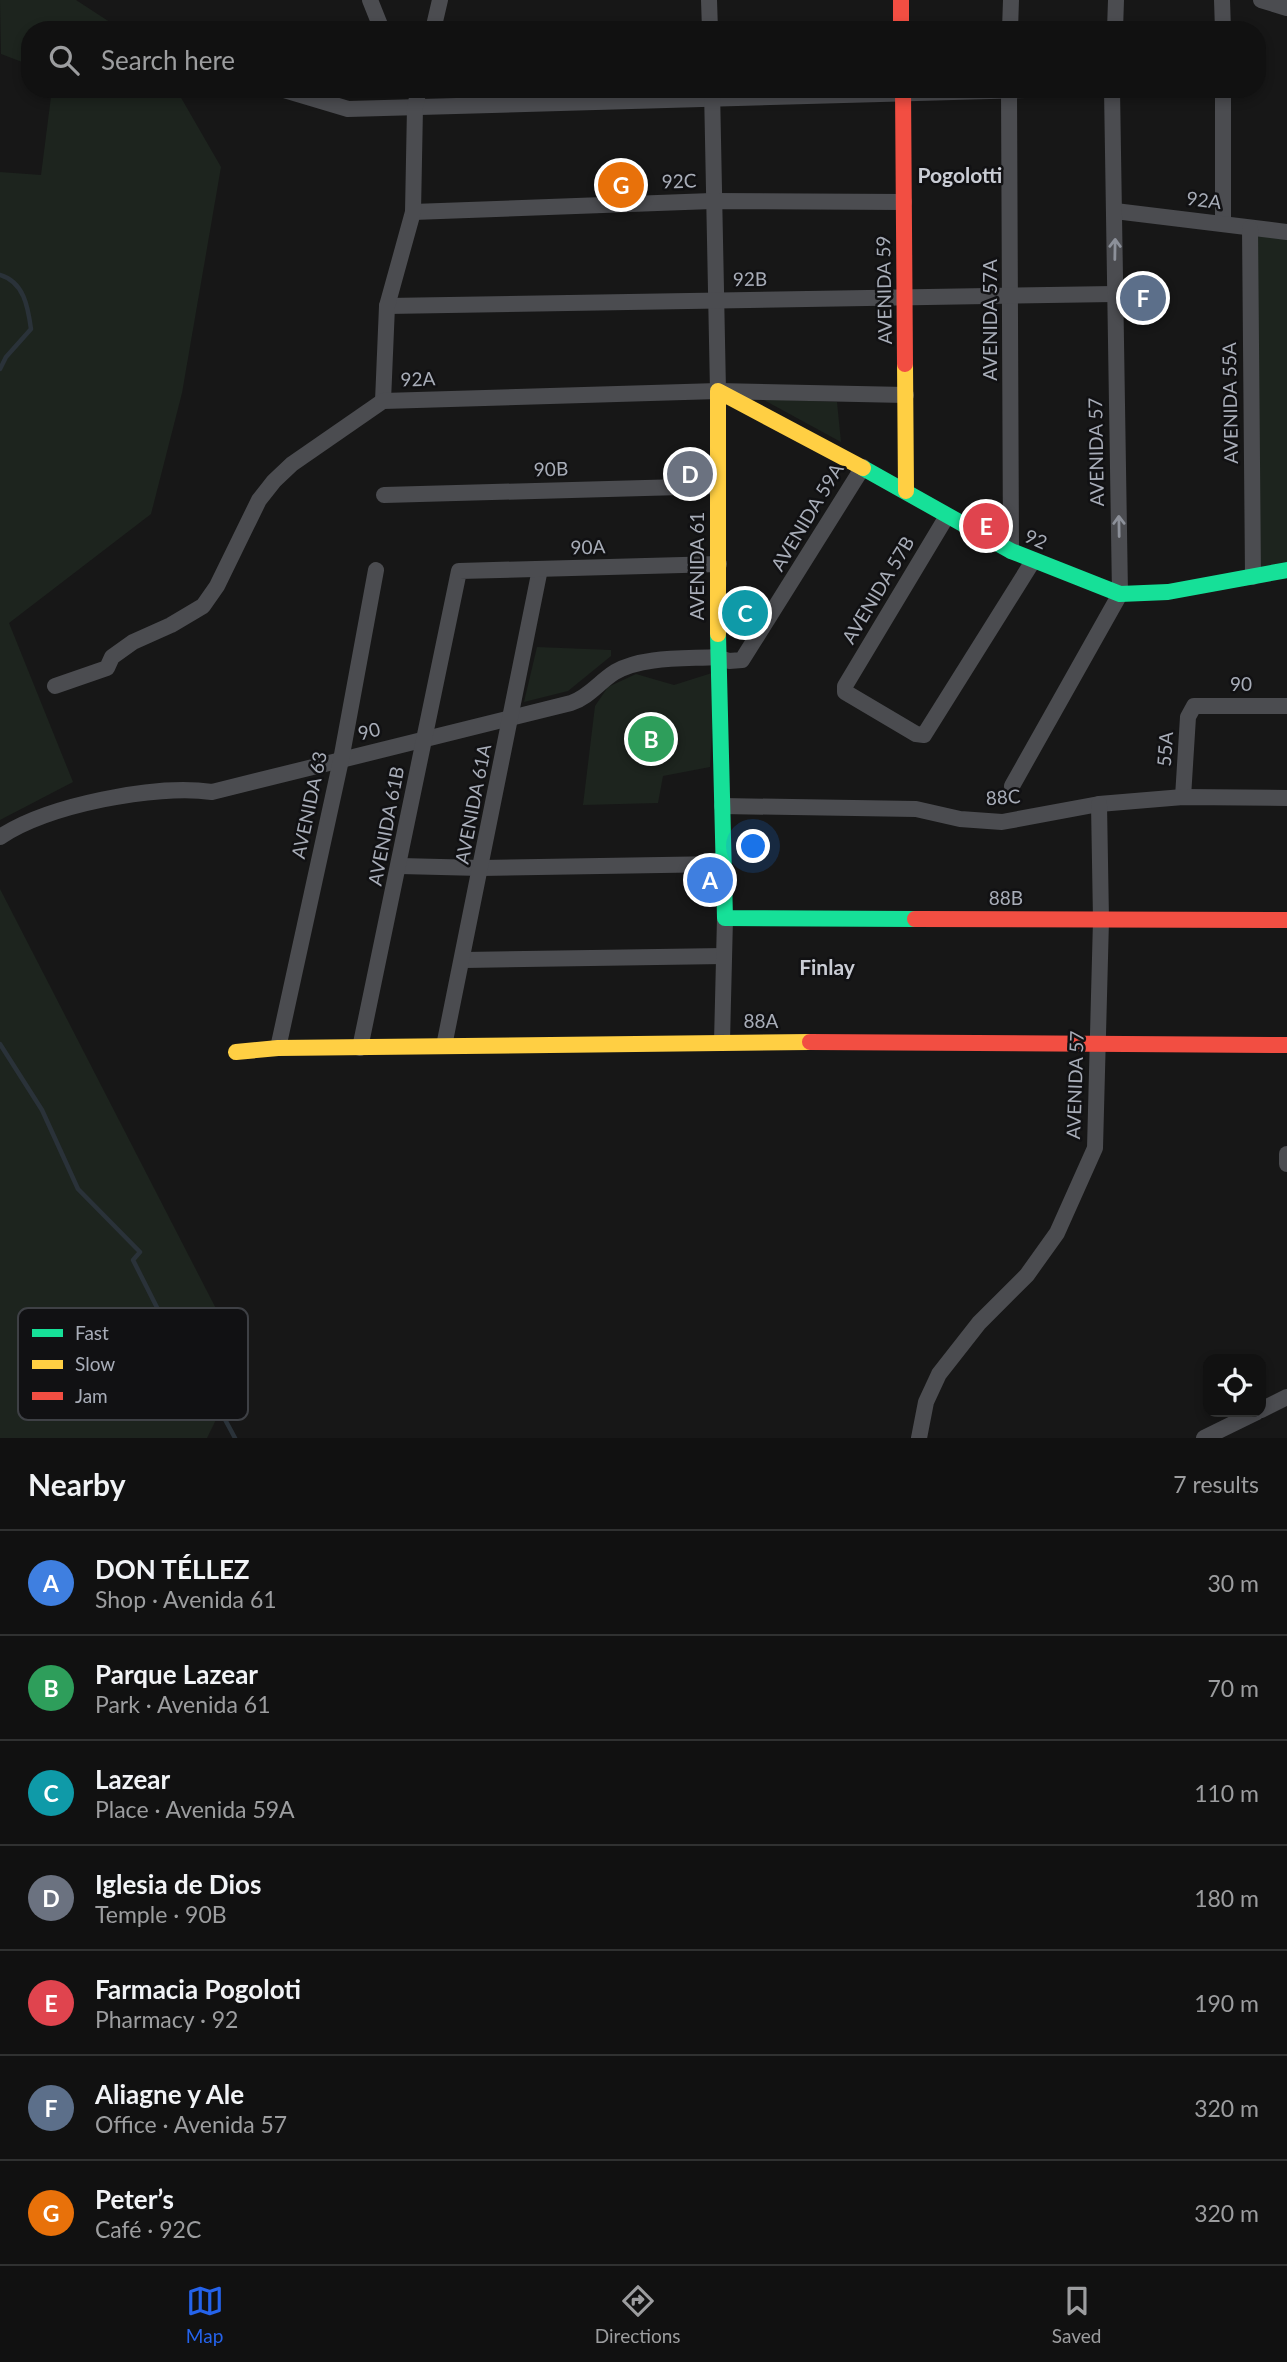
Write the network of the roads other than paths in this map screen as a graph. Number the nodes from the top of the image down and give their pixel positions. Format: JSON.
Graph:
{"nodes":[{"id":1,"x":370,"y":0,"type":"edge"},
{"id":2,"x":440,"y":0,"type":"edge"},
{"id":3,"x":709,"y":0,"type":"edge"},
{"id":4,"x":901,"y":0,"type":"edge"},
{"id":5,"x":1010,"y":0,"type":"edge"},
{"id":6,"x":1116,"y":0,"type":"edge"},
{"id":7,"x":1222,"y":0,"type":"edge"},
{"id":8,"x":1261,"y":0,"type":"edge"},
{"id":9,"x":1287,"y":8,"type":"edge"},
{"id":10,"x":378,"y":21,"type":"edge"},
{"id":11,"x":435,"y":21,"type":"edge"},
{"id":12,"x":710,"y":21,"type":"edge"},
{"id":13,"x":901,"y":21,"type":"edge"},
{"id":14,"x":1010,"y":21,"type":"edge"},
{"id":15,"x":1115,"y":21,"type":"edge"},
{"id":16,"x":1223,"y":21,"type":"edge"},
{"id":17,"x":311,"y":98,"type":"edge"},
{"id":18,"x":411,"y":98,"type":"edge"},
{"id":19,"x":417,"y":98,"type":"edge"},
{"id":20,"x":606,"y":98,"type":"edge"},
{"id":21,"x":712,"y":98,"type":"edge"},
{"id":22,"x":903,"y":98,"type":"edge"},
{"id":23,"x":1009,"y":98,"type":"edge"},
{"id":24,"x":1112,"y":98,"type":"edge"},
{"id":25,"x":1223,"y":98,"type":"edge"},
{"id":26,"x":415,"y":107,"type":"junction"},
{"id":27,"x":712,"y":201,"type":"junction"},
{"id":28,"x":904,"y":202,"type":"junction"},
{"id":29,"x":1115,"y":211,"type":"junction"},
{"id":30,"x":413,"y":212,"type":"junction"},
{"id":31,"x":1223,"y":223,"type":"junction"},
{"id":32,"x":1250,"y":228,"type":"junction"},
{"id":33,"x":1287,"y":232,"type":"edge"},
{"id":34,"x":1114,"y":294,"type":"junction"},
{"id":35,"x":1011,"y":296,"type":"junction"},
{"id":36,"x":905,"y":297,"type":"junction"},
{"id":37,"x":713,"y":300,"type":"junction"},
{"id":38,"x":387,"y":306,"type":"junction"},
{"id":39,"x":718,"y":391,"type":"junction"},
{"id":40,"x":906,"y":395,"type":"junction"},
{"id":41,"x":383,"y":401,"type":"junction"},
{"id":42,"x":863,"y":467,"type":"junction"},
{"id":43,"x":718,"y":486,"type":"junction"},
{"id":44,"x":906,"y":491,"type":"junction"},
{"id":45,"x":384,"y":495,"type":"dead end"},
{"id":46,"x":947,"y":516,"type":"junction"},
{"id":47,"x":1011,"y":551,"type":"junction"},
{"id":48,"x":1033,"y":561,"type":"junction"},
{"id":49,"x":719,"y":564,"type":"junction"},
{"id":50,"x":540,"y":569,"type":"junction"},
{"id":51,"x":376,"y":570,"type":"dead end"},
{"id":52,"x":459,"y":570,"type":"joint"},
{"id":53,"x":1287,"y":570,"type":"edge"},
{"id":54,"x":1253,"y":577,"type":"junction"},
{"id":55,"x":1120,"y":594,"type":"junction"},
{"id":56,"x":718,"y":657,"type":"junction"},
{"id":57,"x":742,"y":660,"type":"joint"},
{"id":58,"x":55,"y":686,"type":"dead end"},
{"id":59,"x":1194,"y":706,"type":"joint"},
{"id":60,"x":1287,"y":706,"type":"edge"},
{"id":61,"x":512,"y":718,"type":"junction"},
{"id":62,"x":424,"y":738,"type":"junction"},
{"id":63,"x":341,"y":760,"type":"junction"},
{"id":64,"x":1012,"y":786,"type":"dead end"},
{"id":65,"x":1183,"y":797,"type":"junction"},
{"id":66,"x":1287,"y":798,"type":"edge"},
{"id":67,"x":1099,"y":804,"type":"junction"},
{"id":68,"x":722,"y":806,"type":"junction"},
{"id":69,"x":0,"y":837,"type":"edge"},
{"id":70,"x":723,"y":864,"type":"junction"},
{"id":71,"x":400,"y":866,"type":"junction"},
{"id":72,"x":481,"y":868,"type":"junction"},
{"id":73,"x":725,"y":918,"type":"junction"},
{"id":74,"x":1101,"y":920,"type":"junction"},
{"id":75,"x":1287,"y":920,"type":"edge"},
{"id":76,"x":724,"y":956,"type":"junction"},
{"id":77,"x":464,"y":960,"type":"junction"},
{"id":78,"x":722,"y":1042,"type":"junction"},
{"id":79,"x":1098,"y":1044,"type":"junction"},
{"id":80,"x":1287,"y":1045,"type":"edge"},
{"id":81,"x":444,"y":1046,"type":"junction"},
{"id":82,"x":278,"y":1048,"type":"junction"},
{"id":83,"x":360,"y":1048,"type":"junction"},
{"id":84,"x":236,"y":1052,"type":"dead end"},
{"id":85,"x":1287,"y":1154,"type":"edge"},
{"id":86,"x":1287,"y":1164,"type":"edge"},
{"id":87,"x":1287,"y":1397,"type":"edge"},
{"id":88,"x":1266,"y":1408,"type":"edge"},
{"id":89,"x":1247,"y":1417,"type":"edge"},
{"id":90,"x":919,"y":1438,"type":"edge"},
{"id":91,"x":1204,"y":1438,"type":"edge"}],
"edges":[{"from":1,"to":10,"type":"street"},
{"from":2,"to":11,"type":"street"},
{"from":3,"to":12,"type":"street"},
{"from":4,"to":13,"type":"street"},
{"from":5,"to":14,"type":"street"},
{"from":6,"to":15,"type":"street"},
{"from":7,"to":16,"type":"street"},
{"from":8,"to":9,"type":"street"},
{"from":17,"to":26,"type":"street"},
{"from":18,"to":26,"type":"street"},
{"from":19,"to":26,"type":"street"},
{"from":20,"to":26,"type":"street"},
{"from":21,"to":27,"type":"street","name":"AVENIDA 61"},
{"from":22,"to":28,"type":"street","name":"AVENIDA 59"},
{"from":23,"to":35,"type":"street","name":"AVENIDA 57A"},
{"from":24,"to":29,"type":"street","name":"AVENIDA 57"},
{"from":25,"to":31,"type":"street"},
{"from":26,"to":30,"type":"street"},
{"from":27,"to":28,"type":"street","name":"92C"},
{"from":27,"to":30,"type":"street","name":"92C"},
{"from":27,"to":37,"type":"street","name":"AVENIDA 61"},
{"from":28,"to":36,"type":"street","name":"AVENIDA 59"},
{"from":29,"to":31,"type":"street","name":"92A"},
{"from":34,"to":29,"type":"street","name":"AVENIDA 57","one_way":true},
{"from":30,"to":38,"type":"street"},
{"from":31,"to":32,"type":"street","name":"92A"},
{"from":32,"to":33,"type":"street","name":"92A"},
{"from":32,"to":54,"type":"street","name":"AVENIDA 55A"},
{"from":34,"to":35,"type":"street","name":"92B"},
{"from":55,"to":34,"type":"street","name":"AVENIDA 57","one_way":true},
{"from":35,"to":36,"type":"street","name":"92B"},
{"from":35,"to":47,"type":"street","name":"AVENIDA 57A"},
{"from":36,"to":37,"type":"street","name":"92B"},
{"from":36,"to":40,"type":"street","name":"AVENIDA 59"},
{"from":37,"to":38,"type":"street","name":"92B"},
{"from":37,"to":39,"type":"street","name":"AVENIDA 61"},
{"from":38,"to":41,"type":"street"},
{"from":39,"to":40,"type":"street","name":"92A"},
{"from":39,"to":41,"type":"street","name":"92A"},
{"from":39,"to":42,"type":"street","name":"92"},
{"from":39,"to":43,"type":"street","name":"AVENIDA 61"},
{"from":40,"to":44,"type":"street","name":"AVENIDA 59"},
{"from":41,"to":58,"type":"street","name":"92A"},
{"from":42,"to":44,"type":"street","name":"92"},
{"from":42,"to":57,"type":"street","name":"AVENIDA 59A"},
{"from":43,"to":45,"type":"street","name":"90B"},
{"from":43,"to":49,"type":"street","name":"AVENIDA 61"},
{"from":44,"to":46,"type":"street","name":"92"},
{"from":46,"to":47,"type":"street","name":"92"},
{"from":46,"to":48,"type":"street","name":"AVENIDA 57B"},
{"from":47,"to":48,"type":"street","name":"92"},
{"from":48,"to":55,"type":"street","name":"92"},
{"from":49,"to":50,"type":"street","name":"90A"},
{"from":49,"to":56,"type":"street","name":"AVENIDA 61"},
{"from":50,"to":52,"type":"street","name":"90A"},
{"from":50,"to":61,"type":"street","name":"AVENIDA 61A"},
{"from":51,"to":63,"type":"street","name":"AVENIDA 63"},
{"from":52,"to":62,"type":"street","name":"AVENIDA 61B"},
{"from":53,"to":54,"type":"street","name":"92"},
{"from":54,"to":55,"type":"street","name":"92"},
{"from":55,"to":64,"type":"street"},
{"from":56,"to":57,"type":"street","name":"90"},
{"from":56,"to":61,"type":"street","name":"90"},
{"from":56,"to":68,"type":"street","name":"AVENIDA 61"},
{"from":59,"to":60,"type":"street","name":"90"},
{"from":59,"to":65,"type":"street","name":"55A"},
{"from":61,"to":62,"type":"street","name":"90"},
{"from":61,"to":72,"type":"street","name":"AVENIDA 61A"},
{"from":62,"to":63,"type":"street","name":"90"},
{"from":62,"to":71,"type":"street","name":"AVENIDA 61B"},
{"from":63,"to":69,"type":"street","name":"90"},
{"from":63,"to":82,"type":"street","name":"AVENIDA 63"},
{"from":65,"to":66,"type":"street","name":"88C"},
{"from":65,"to":67,"type":"street","name":"88C"},
{"from":67,"to":68,"type":"street","name":"88C"},
{"from":67,"to":74,"type":"street","name":"AVENIDA 57"},
{"from":68,"to":70,"type":"street","name":"AVENIDA 61"},
{"from":70,"to":72,"type":"street"},
{"from":70,"to":73,"type":"street","name":"AVENIDA 61"},
{"from":71,"to":72,"type":"street"},
{"from":71,"to":83,"type":"street","name":"AVENIDA 61B"},
{"from":72,"to":77,"type":"street","name":"AVENIDA 61A"},
{"from":73,"to":74,"type":"street","name":"88B"},
{"from":73,"to":76,"type":"street","name":"AVENIDA 61"},
{"from":74,"to":75,"type":"street","name":"88B"},
{"from":74,"to":79,"type":"street","name":"AVENIDA 57"},
{"from":76,"to":77,"type":"street"},
{"from":76,"to":78,"type":"street","name":"AVENIDA 61"},
{"from":77,"to":81,"type":"street","name":"AVENIDA 61A"},
{"from":78,"to":79,"type":"street","name":"88A"},
{"from":78,"to":81,"type":"street","name":"88A"},
{"from":79,"to":80,"type":"street","name":"88A"},
{"from":79,"to":90,"type":"street","name":"AVENIDA 57"},
{"from":81,"to":83,"type":"street","name":"88A"},
{"from":82,"to":83,"type":"street","name":"88A"},
{"from":82,"to":84,"type":"street","name":"88A"},
{"from":85,"to":86,"type":"street"},
{"from":87,"to":88,"type":"street"},
{"from":89,"to":91,"type":"street"}]}
